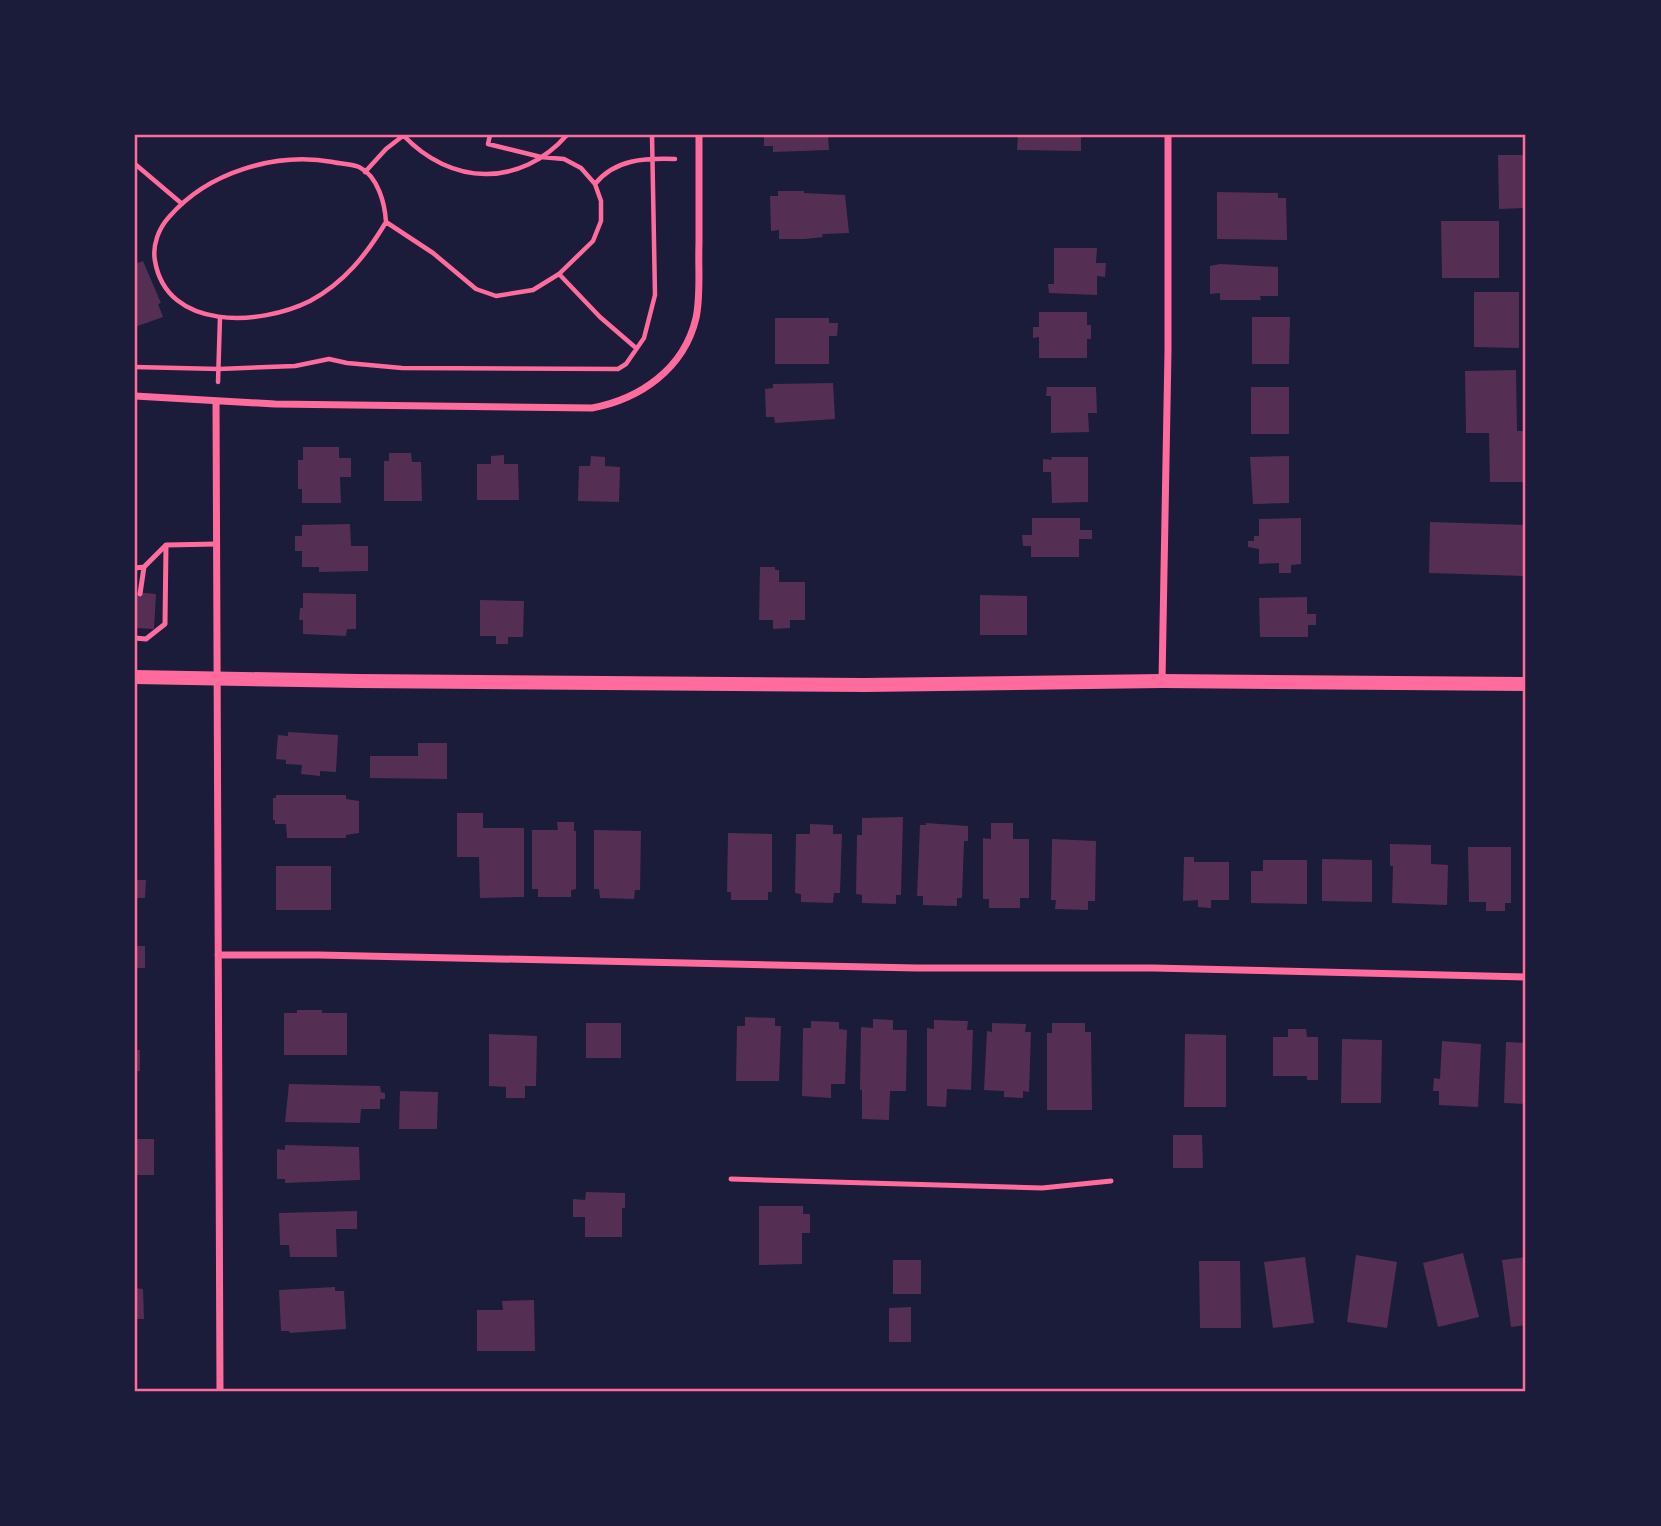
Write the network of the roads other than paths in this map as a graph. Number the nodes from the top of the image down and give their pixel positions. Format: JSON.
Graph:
{"nodes":[{"id":1,"x":699,"y":135,"type":"edge"},
{"id":2,"x":1168,"y":135,"type":"edge"},
{"id":3,"x":135,"y":397,"type":"edge"},
{"id":4,"x":216,"y":401,"type":"junction"},
{"id":5,"x":217,"y":544,"type":"junction"},
{"id":6,"x":166,"y":545,"type":"junction"},
{"id":7,"x":135,"y":568,"type":"edge"},
{"id":8,"x":144,"y":568,"type":"junction"},
{"id":9,"x":140,"y":594,"type":"dead end"},
{"id":10,"x":138,"y":628,"type":"dead end"},
{"id":11,"x":136,"y":638,"type":"edge"},
{"id":12,"x":135,"y":677,"type":"edge"},
{"id":13,"x":217,"y":678,"type":"junction"},
{"id":14,"x":1162,"y":681,"type":"junction"},
{"id":15,"x":1526,"y":684,"type":"edge"},
{"id":16,"x":218,"y":955,"type":"junction"},
{"id":17,"x":1526,"y":977,"type":"edge"},
{"id":18,"x":731,"y":1180,"type":"dead end"},
{"id":19,"x":1111,"y":1181,"type":"dead end"},
{"id":20,"x":220,"y":1391,"type":"edge"}],
"edges":[{"from":1,"to":4,"type":"street"},
{"from":2,"to":14,"type":"street"},
{"from":3,"to":4,"type":"street"},
{"from":4,"to":5,"type":"street"},
{"from":5,"to":6,"type":"lane"},
{"from":5,"to":13,"type":"street"},
{"from":6,"to":8,"type":"lane"},
{"from":6,"to":11,"type":"lane"},
{"from":7,"to":8,"type":"lane"},
{"from":8,"to":9,"type":"lane"},
{"from":10,"to":11,"type":"lane"},
{"from":12,"to":13,"type":"main road"},
{"from":13,"to":14,"type":"main road"},
{"from":13,"to":16,"type":"street"},
{"from":14,"to":15,"type":"main road"},
{"from":16,"to":17,"type":"street"},
{"from":16,"to":20,"type":"street"},
{"from":18,"to":19,"type":"lane"}]}
